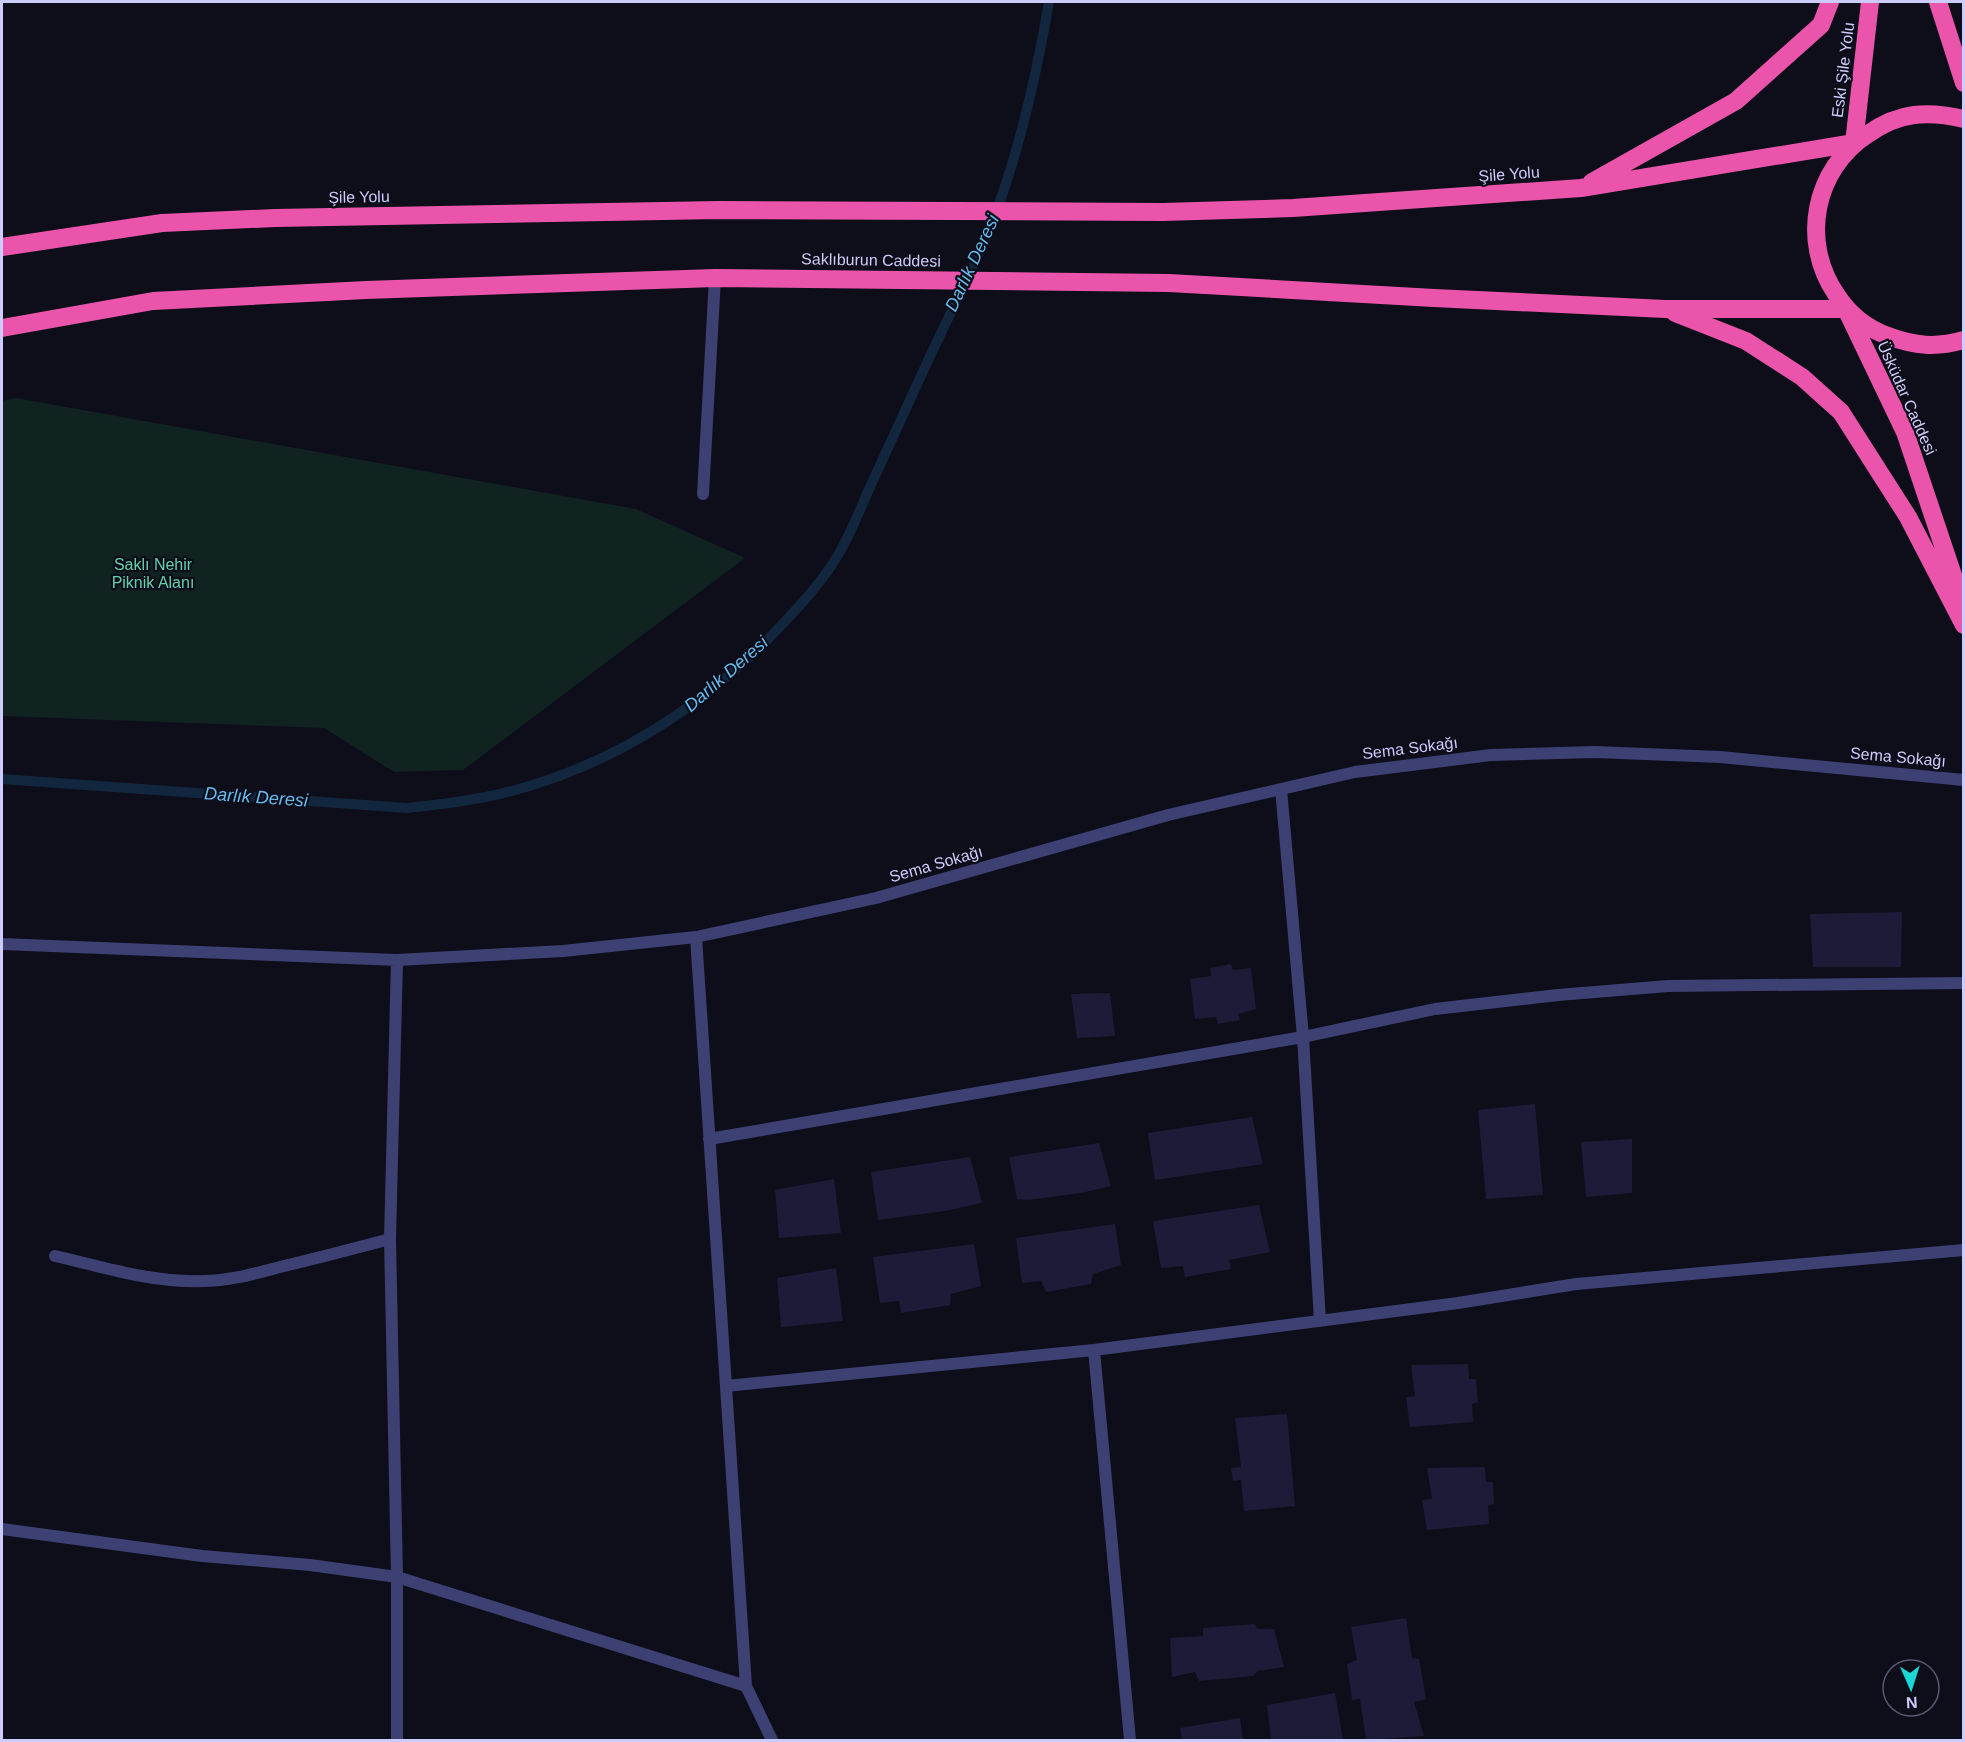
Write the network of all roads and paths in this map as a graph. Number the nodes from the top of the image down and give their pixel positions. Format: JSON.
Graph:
{"nodes":[{"id":1,"x":1830,"y":2,"type":"edge"},
{"id":2,"x":1870,"y":2,"type":"edge"},
{"id":3,"x":1938,"y":2,"type":"edge"},
{"id":4,"x":1964,"y":83,"type":"edge"},
{"id":5,"x":1964,"y":119,"type":"edge"},
{"id":6,"x":1854,"y":142,"type":"junction"},
{"id":7,"x":1581,"y":188,"type":"junction"},
{"id":8,"x":2,"y":247,"type":"edge"},
{"id":9,"x":715,"y":278,"type":"junction"},
{"id":10,"x":1665,"y":309,"type":"junction"},
{"id":11,"x":1846,"y":309,"type":"junction"},
{"id":12,"x":2,"y":328,"type":"edge"},
{"id":13,"x":1964,"y":340,"type":"edge"},
{"id":14,"x":704,"y":494,"type":"dead end"},
{"id":15,"x":1964,"y":606,"type":"edge"},
{"id":16,"x":1964,"y":625,"type":"edge"},
{"id":17,"x":1964,"y":780,"type":"edge"},
{"id":18,"x":1281,"y":789,"type":"junction"},
{"id":19,"x":696,"y":937,"type":"junction"},
{"id":20,"x":2,"y":944,"type":"edge"},
{"id":21,"x":398,"y":960,"type":"junction"},
{"id":22,"x":1964,"y":983,"type":"edge"},
{"id":23,"x":1303,"y":1037,"type":"junction"},
{"id":24,"x":709,"y":1139,"type":"junction"},
{"id":25,"x":390,"y":1239,"type":"junction"},
{"id":26,"x":1964,"y":1250,"type":"edge"},
{"id":27,"x":55,"y":1256,"type":"dead end"},
{"id":28,"x":1320,"y":1321,"type":"junction"},
{"id":29,"x":1094,"y":1350,"type":"junction"},
{"id":30,"x":726,"y":1386,"type":"junction"},
{"id":31,"x":2,"y":1529,"type":"edge"},
{"id":32,"x":397,"y":1577,"type":"junction"},
{"id":33,"x":746,"y":1686,"type":"junction"},
{"id":34,"x":397,"y":1740,"type":"edge"},
{"id":35,"x":772,"y":1740,"type":"edge"},
{"id":36,"x":1130,"y":1740,"type":"edge"}],
"edges":[{"from":1,"to":7,"type":"highway"},
{"from":2,"to":6,"type":"highway","name":"Eski Şile Yolu"},
{"from":3,"to":4,"type":"highway"},
{"from":5,"to":6,"type":"highway"},
{"from":6,"to":7,"type":"highway","name":"Şile Yolu"},
{"from":6,"to":11,"type":"highway"},
{"from":7,"to":8,"type":"highway","name":"Şile Yolu"},
{"from":9,"to":10,"type":"highway","name":"Saklıburun Caddesi"},
{"from":9,"to":12,"type":"highway"},
{"from":9,"to":14,"type":"street"},
{"from":10,"to":11,"type":"highway"},
{"from":10,"to":16,"type":"highway"},
{"from":11,"to":13,"type":"highway"},
{"from":11,"to":15,"type":"highway","name":"Üsküdar Caddesi"},
{"from":17,"to":18,"type":"street","name":"Sema Sokağı"},
{"from":18,"to":19,"type":"street","name":"Sema Sokağı"},
{"from":18,"to":23,"type":"street"},
{"from":19,"to":21,"type":"street","name":"Sema Sokağı"},
{"from":19,"to":24,"type":"street"},
{"from":20,"to":21,"type":"street","name":"Sema Sokağı"},
{"from":21,"to":25,"type":"street"},
{"from":22,"to":23,"type":"street"},
{"from":23,"to":24,"type":"street"},
{"from":23,"to":28,"type":"street"},
{"from":24,"to":30,"type":"street"},
{"from":25,"to":27,"type":"street"},
{"from":25,"to":32,"type":"street"},
{"from":26,"to":28,"type":"street"},
{"from":28,"to":29,"type":"street"},
{"from":29,"to":30,"type":"street"},
{"from":29,"to":36,"type":"street"},
{"from":30,"to":33,"type":"street"},
{"from":31,"to":32,"type":"street"},
{"from":32,"to":33,"type":"street"},
{"from":32,"to":34,"type":"street"},
{"from":33,"to":35,"type":"street"}]}
